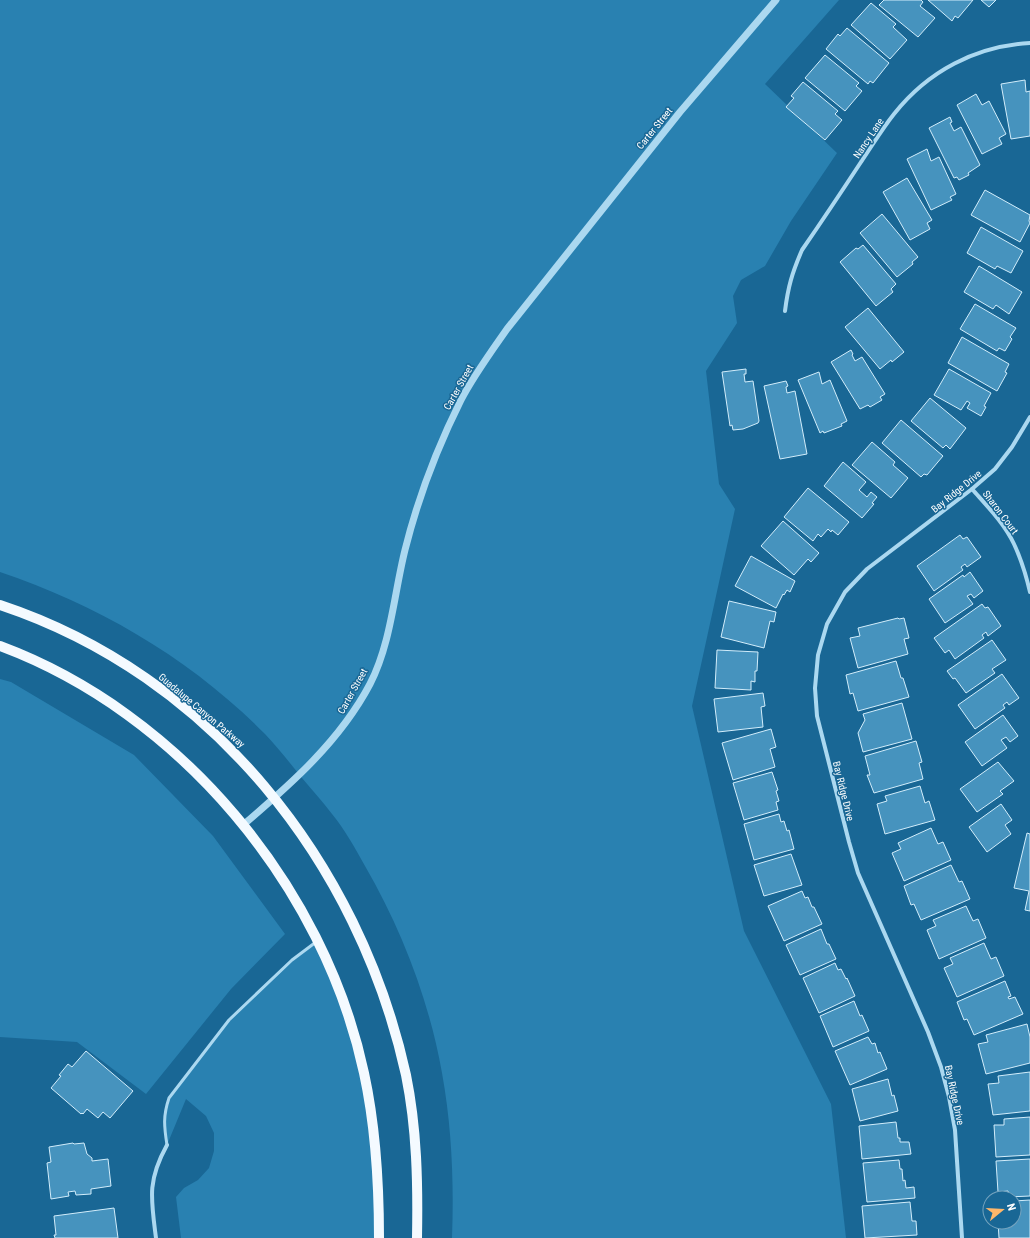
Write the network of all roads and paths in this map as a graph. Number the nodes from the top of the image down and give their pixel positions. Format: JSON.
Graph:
{"nodes":[{"id":1,"x":776,"y":0,"type":"edge"},
{"id":2,"x":1030,"y":43,"type":"edge"},
{"id":3,"x":785,"y":311,"type":"dead end"},
{"id":4,"x":1030,"y":417,"type":"edge"},
{"id":5,"x":972,"y":489,"type":"junction"},
{"id":6,"x":1030,"y":592,"type":"edge"},
{"id":7,"x":0,"y":606,"type":"edge"},
{"id":8,"x":0,"y":646,"type":"edge"},
{"id":9,"x":275,"y":798,"type":"junction"},
{"id":10,"x":243,"y":825,"type":"junction"},
{"id":11,"x":318,"y":941,"type":"junction"},
{"id":12,"x":167,"y":1145,"type":"joint"},
{"id":13,"x":156,"y":1238,"type":"edge"},
{"id":14,"x":378,"y":1238,"type":"edge"},
{"id":15,"x":417,"y":1238,"type":"edge"},
{"id":16,"x":962,"y":1238,"type":"edge"}],
"edges":[{"from":1,"to":9,"type":"street","name":"Carter Street"},
{"from":2,"to":3,"type":"street","name":"Nancy Lane"},
{"from":4,"to":5,"type":"street","name":"Bay Ridge Drive"},
{"from":5,"to":6,"type":"street","name":"Sharon Court"},
{"from":5,"to":16,"type":"street","name":"Bay Ridge Drive"},
{"from":7,"to":9,"type":"main road","name":"Guadalupe Canyon Parkway"},
{"from":8,"to":10,"type":"main road"},
{"from":9,"to":10,"type":"street","name":"Carter Street"},
{"from":9,"to":15,"type":"main road","name":"Guadalupe Canyon Parkway"},
{"from":10,"to":11,"type":"main road"},
{"from":11,"to":12,"type":"lane"},
{"from":11,"to":14,"type":"main road"},
{"from":12,"to":13,"type":"street"}]}
